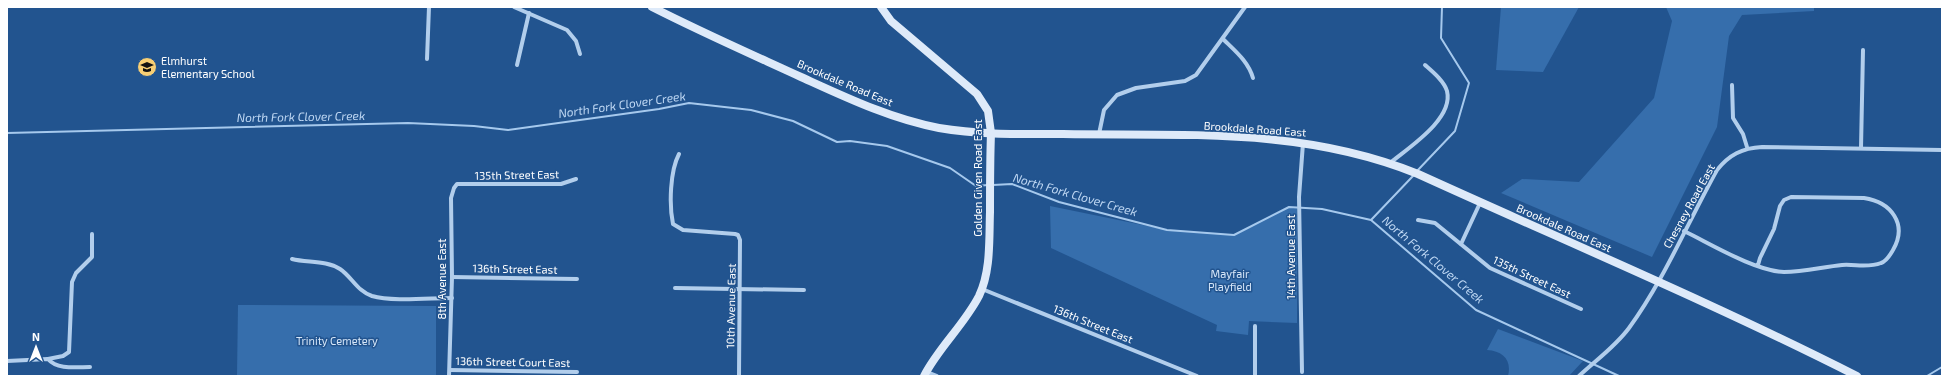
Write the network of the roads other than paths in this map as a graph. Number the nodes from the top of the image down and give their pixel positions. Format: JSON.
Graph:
{"nodes":[{"id":1,"x":429,"y":7,"type":"edge"},
{"id":2,"x":514,"y":7,"type":"edge"},
{"id":3,"x":652,"y":7,"type":"edge"},
{"id":4,"x":880,"y":7,"type":"edge"},
{"id":5,"x":1245,"y":7,"type":"edge"},
{"id":6,"x":529,"y":14,"type":"junction"},
{"id":7,"x":1223,"y":39,"type":"junction"},
{"id":8,"x":1863,"y":50,"type":"dead end"},
{"id":9,"x":580,"y":54,"type":"dead end"},
{"id":10,"x":427,"y":59,"type":"dead end"},
{"id":11,"x":517,"y":65,"type":"dead end"},
{"id":12,"x":1425,"y":65,"type":"dead end"},
{"id":13,"x":1253,"y":78,"type":"dead end"},
{"id":14,"x":1732,"y":84,"type":"dead end"},
{"id":15,"x":991,"y":133,"type":"junction"},
{"id":16,"x":1099,"y":134,"type":"junction"},
{"id":17,"x":1303,"y":142,"type":"junction"},
{"id":18,"x":1747,"y":147,"type":"junction"},
{"id":19,"x":1861,"y":148,"type":"junction"},
{"id":20,"x":1942,"y":150,"type":"edge"},
{"id":21,"x":679,"y":154,"type":"dead end"},
{"id":22,"x":1390,"y":163,"type":"junction"},
{"id":23,"x":576,"y":179,"type":"dead end"},
{"id":24,"x":457,"y":184,"type":"joint"},
{"id":25,"x":1480,"y":203,"type":"junction"},
{"id":26,"x":1418,"y":220,"type":"dead end"},
{"id":27,"x":1684,"y":231,"type":"junction"},
{"id":28,"x":92,"y":234,"type":"dead end"},
{"id":29,"x":1461,"y":244,"type":"junction"},
{"id":30,"x":292,"y":259,"type":"dead end"},
{"id":31,"x":1758,"y":265,"type":"junction"},
{"id":32,"x":452,"y":277,"type":"junction"},
{"id":33,"x":577,"y":279,"type":"dead end"},
{"id":34,"x":1658,"y":282,"type":"junction"},
{"id":35,"x":675,"y":288,"type":"dead end"},
{"id":36,"x":740,"y":289,"type":"junction"},
{"id":37,"x":982,"y":289,"type":"junction"},
{"id":38,"x":804,"y":290,"type":"dead end"},
{"id":39,"x":452,"y":298,"type":"junction"},
{"id":40,"x":1581,"y":309,"type":"dead end"},
{"id":41,"x":1255,"y":326,"type":"dead end"},
{"id":42,"x":48,"y":359,"type":"junction"},
{"id":43,"x":7,"y":361,"type":"edge"},
{"id":44,"x":90,"y":367,"type":"dead end"},
{"id":45,"x":450,"y":370,"type":"junction"},
{"id":46,"x":577,"y":372,"type":"dead end"},
{"id":47,"x":1302,"y":372,"type":"dead end"},
{"id":48,"x":925,"y":374,"type":"edge"},
{"id":49,"x":450,"y":376,"type":"edge"},
{"id":50,"x":739,"y":376,"type":"edge"},
{"id":51,"x":937,"y":376,"type":"edge"},
{"id":52,"x":1196,"y":376,"type":"edge"},
{"id":53,"x":1255,"y":376,"type":"edge"},
{"id":54,"x":1579,"y":376,"type":"edge"},
{"id":55,"x":1857,"y":376,"type":"edge"}],
"edges":[{"from":1,"to":10,"type":"street"},
{"from":2,"to":6,"type":"street"},
{"from":3,"to":15,"type":"main road","name":"Brookdale Road East"},
{"from":4,"to":15,"type":"main road","name":"Golden Given Road East"},
{"from":5,"to":7,"type":"street"},
{"from":6,"to":9,"type":"street"},
{"from":6,"to":11,"type":"street"},
{"from":7,"to":13,"type":"street"},
{"from":7,"to":16,"type":"street"},
{"from":8,"to":19,"type":"street"},
{"from":12,"to":22,"type":"street"},
{"from":14,"to":18,"type":"street"},
{"from":15,"to":16,"type":"main road","name":"Brookdale Road East"},
{"from":15,"to":37,"type":"main road","name":"Golden Given Road East"},
{"from":16,"to":17,"type":"main road","name":"Brookdale Road East"},
{"from":17,"to":22,"type":"main road","name":"Brookdale Road East"},
{"from":17,"to":47,"type":"street","name":"14th Avenue East"},
{"from":18,"to":19,"type":"street"},
{"from":18,"to":27,"type":"street","name":"Chesney Road East"},
{"from":19,"to":20,"type":"street"},
{"from":21,"to":36,"type":"street","name":"10th Avenue East"},
{"from":22,"to":25,"type":"main road","name":"Brookdale Road East"},
{"from":23,"to":24,"type":"street","name":"135th Street East"},
{"from":24,"to":32,"type":"street","name":"8th Avenue East"},
{"from":25,"to":29,"type":"street"},
{"from":25,"to":34,"type":"main road","name":"Brookdale Road East"},
{"from":26,"to":29,"type":"street","name":"135th Street East"},
{"from":27,"to":31,"type":"street"},
{"from":27,"to":34,"type":"street","name":"Chesney Road East"},
{"from":28,"to":42,"type":"street"},
{"from":29,"to":40,"type":"street","name":"135th Street East"},
{"from":30,"to":39,"type":"street"},
{"from":31,"to":31,"type":"street"},
{"from":32,"to":33,"type":"street","name":"136th Street East"},
{"from":32,"to":39,"type":"street","name":"8th Avenue East"},
{"from":34,"to":54,"type":"street","name":"Chesney Road East"},
{"from":34,"to":55,"type":"main road","name":"Brookdale Road East"},
{"from":35,"to":36,"type":"street"},
{"from":36,"to":38,"type":"street"},
{"from":36,"to":50,"type":"street","name":"10th Avenue East"},
{"from":37,"to":48,"type":"main road","name":"Golden Given Road East"},
{"from":37,"to":52,"type":"street","name":"136th Street East"},
{"from":39,"to":45,"type":"street","name":"8th Avenue East"},
{"from":41,"to":53,"type":"street"},
{"from":42,"to":43,"type":"street"},
{"from":42,"to":44,"type":"street"},
{"from":45,"to":46,"type":"street","name":"136th Street Court East"},
{"from":45,"to":49,"type":"street","name":"8th Avenue East"},
{"from":48,"to":51,"type":"street"}]}
